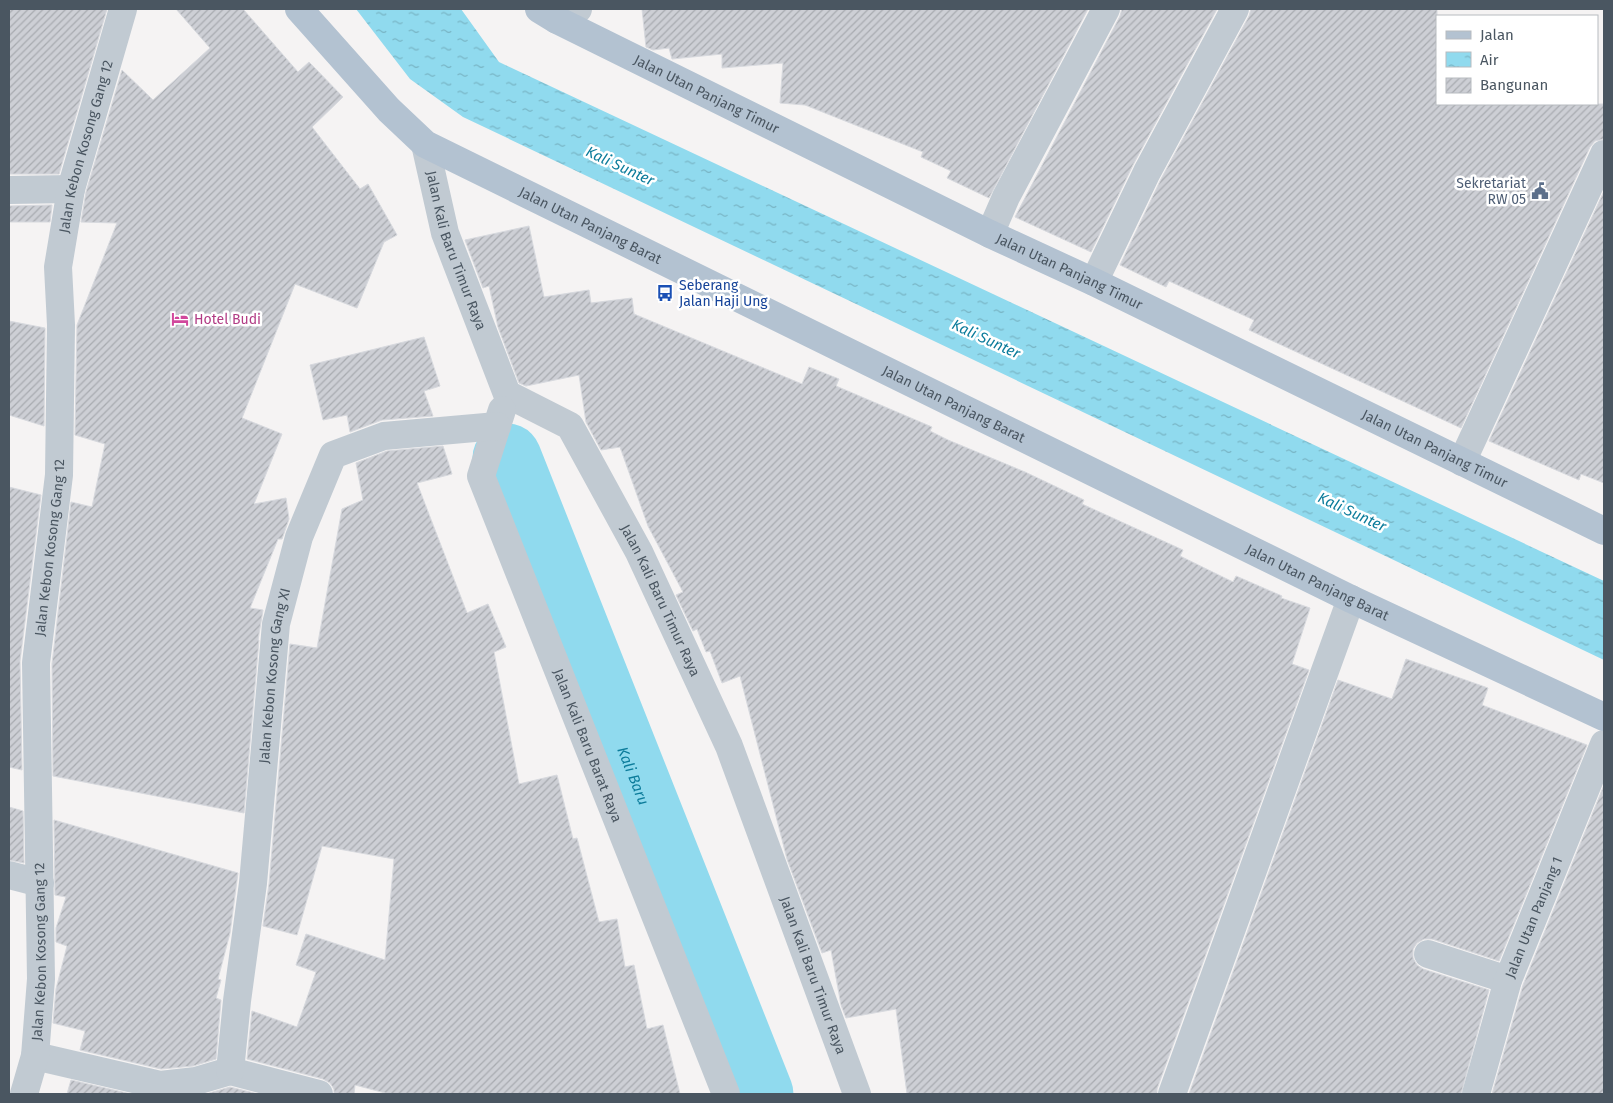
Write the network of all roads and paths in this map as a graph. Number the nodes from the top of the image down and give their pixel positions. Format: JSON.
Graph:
{"nodes":[{"id":1,"x":123,"y":9,"type":"edge"},
{"id":2,"x":299,"y":9,"type":"edge"},
{"id":3,"x":1106,"y":9,"type":"edge"},
{"id":4,"x":1235,"y":9,"type":"edge"},
{"id":5,"x":558,"y":13,"type":"edge"},
{"id":6,"x":423,"y":143,"type":"junction"},
{"id":7,"x":1604,"y":154,"type":"edge"},
{"id":8,"x":71,"y":189,"type":"junction"},
{"id":9,"x":9,"y":190,"type":"edge"},
{"id":10,"x":990,"y":234,"type":"junction"},
{"id":11,"x":1094,"y":282,"type":"junction"},
{"id":12,"x":507,"y":394,"type":"junction"},
{"id":13,"x":497,"y":426,"type":"junction"},
{"id":14,"x":1462,"y":462,"type":"junction"},
{"id":15,"x":1604,"y":531,"type":"edge"},
{"id":16,"x":1351,"y":599,"type":"junction"},
{"id":17,"x":1604,"y":718,"type":"edge"},
{"id":18,"x":1604,"y":744,"type":"edge"},
{"id":19,"x":9,"y":875,"type":"edge"},
{"id":20,"x":40,"y":883,"type":"junction"},
{"id":21,"x":1428,"y":954,"type":"dead end"},
{"id":22,"x":1508,"y":980,"type":"junction"},
{"id":23,"x":36,"y":1056,"type":"junction"},
{"id":24,"x":230,"y":1071,"type":"junction"},
{"id":25,"x":24,"y":1094,"type":"edge"},
{"id":26,"x":319,"y":1094,"type":"edge"},
{"id":27,"x":726,"y":1094,"type":"edge"},
{"id":28,"x":857,"y":1094,"type":"edge"},
{"id":29,"x":1172,"y":1094,"type":"edge"},
{"id":30,"x":1476,"y":1094,"type":"edge"}],
"edges":[{"from":1,"to":8,"type":"street","name":"Jalan Kebon Kosong Gang 12"},
{"from":2,"to":6,"type":"main road","name":"Jalan Utan Panjang Barat"},
{"from":3,"to":10,"type":"street"},
{"from":4,"to":11,"type":"street"},
{"from":5,"to":10,"type":"main road","name":"Jalan Utan Panjang Timur"},
{"from":6,"to":12,"type":"street","name":"Jalan Kali Baru Timur Raya"},
{"from":6,"to":16,"type":"main road","name":"Jalan Utan Panjang Barat"},
{"from":7,"to":14,"type":"street"},
{"from":8,"to":9,"type":"street"},
{"from":8,"to":20,"type":"street","name":"Jalan Kebon Kosong Gang 12"},
{"from":10,"to":11,"type":"main road","name":"Jalan Utan Panjang Timur"},
{"from":11,"to":14,"type":"main road","name":"Jalan Utan Panjang Timur"},
{"from":12,"to":13,"type":"street","name":"Jalan Kali Baru Barat Raya"},
{"from":12,"to":28,"type":"street","name":"Jalan Kali Baru Timur Raya"},
{"from":13,"to":24,"type":"street","name":"Jalan Kebon Kosong Gang XI"},
{"from":13,"to":27,"type":"street","name":"Jalan Kali Baru Barat Raya"},
{"from":14,"to":15,"type":"main road","name":"Jalan Utan Panjang Timur"},
{"from":16,"to":17,"type":"main road","name":"Jalan Utan Panjang Barat"},
{"from":16,"to":29,"type":"street"},
{"from":18,"to":22,"type":"street","name":"Jalan Utan Panjang 1"},
{"from":19,"to":20,"type":"street"},
{"from":20,"to":23,"type":"street","name":"Jalan Kebon Kosong Gang 12"},
{"from":21,"to":22,"type":"street"},
{"from":22,"to":30,"type":"street","name":"Jalan Utan Panjang 1"},
{"from":23,"to":24,"type":"street"},
{"from":23,"to":25,"type":"street","name":"Jalan Kebon Kosong Gang 12"},
{"from":24,"to":26,"type":"street"}]}
